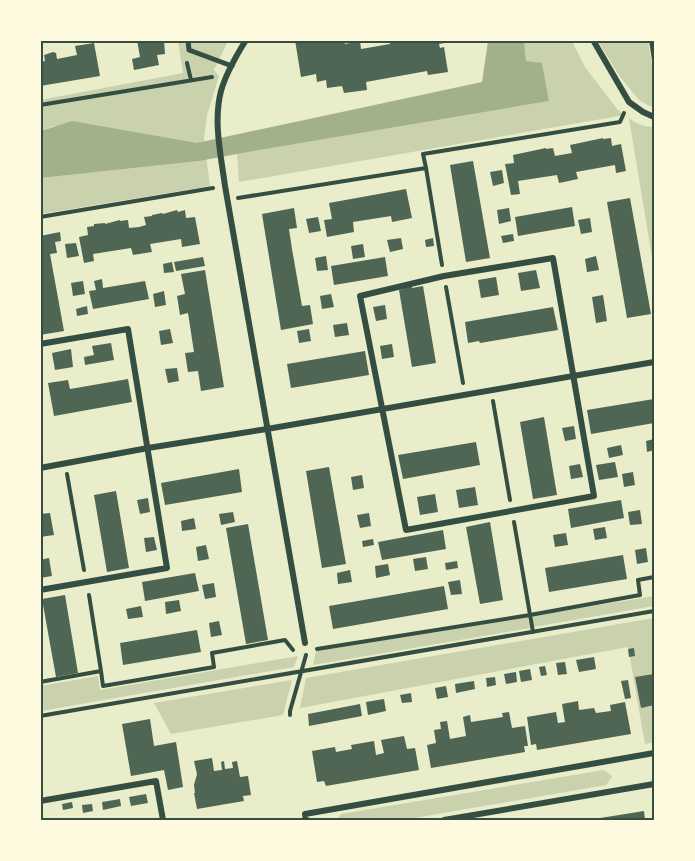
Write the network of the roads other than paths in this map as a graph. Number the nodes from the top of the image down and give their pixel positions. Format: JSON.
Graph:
{"nodes":[{"id":1,"x":188,"y":40,"type":"edge"},
{"id":2,"x":246,"y":40,"type":"edge"},
{"id":3,"x":593,"y":40,"type":"edge"},
{"id":4,"x":232,"y":66,"type":"junction"},
{"id":5,"x":654,"y":117,"type":"edge"},
{"id":6,"x":40,"y":344,"type":"edge"},
{"id":7,"x":654,"y":362,"type":"edge"},
{"id":8,"x":574,"y":376,"type":"junction"},
{"id":9,"x":382,"y":410,"type":"junction"},
{"id":10,"x":267,"y":429,"type":"junction"},
{"id":11,"x":148,"y":448,"type":"junction"},
{"id":12,"x":40,"y":468,"type":"edge"},
{"id":13,"x":40,"y":590,"type":"edge"},
{"id":14,"x":305,"y":643,"type":"dead end"},
{"id":15,"x":654,"y":753,"type":"edge"},
{"id":16,"x":654,"y":784,"type":"edge"},
{"id":17,"x":40,"y":801,"type":"edge"},
{"id":18,"x":163,"y":820,"type":"edge"},
{"id":19,"x":306,"y":820,"type":"edge"},
{"id":20,"x":444,"y":820,"type":"edge"}],
"edges":[{"from":1,"to":4,"type":"street"},
{"from":2,"to":4,"type":"street"},
{"from":3,"to":5,"type":"street"},
{"from":4,"to":10,"type":"street"},
{"from":6,"to":11,"type":"street"},
{"from":7,"to":8,"type":"street"},
{"from":8,"to":9,"type":"street"},
{"from":8,"to":9,"type":"street"},
{"from":8,"to":9,"type":"street"},
{"from":9,"to":10,"type":"street"},
{"from":10,"to":11,"type":"street"},
{"from":10,"to":14,"type":"street"},
{"from":11,"to":12,"type":"street"},
{"from":11,"to":13,"type":"street"},
{"from":15,"to":19,"type":"street"},
{"from":16,"to":20,"type":"street"},
{"from":17,"to":18,"type":"street"}]}
